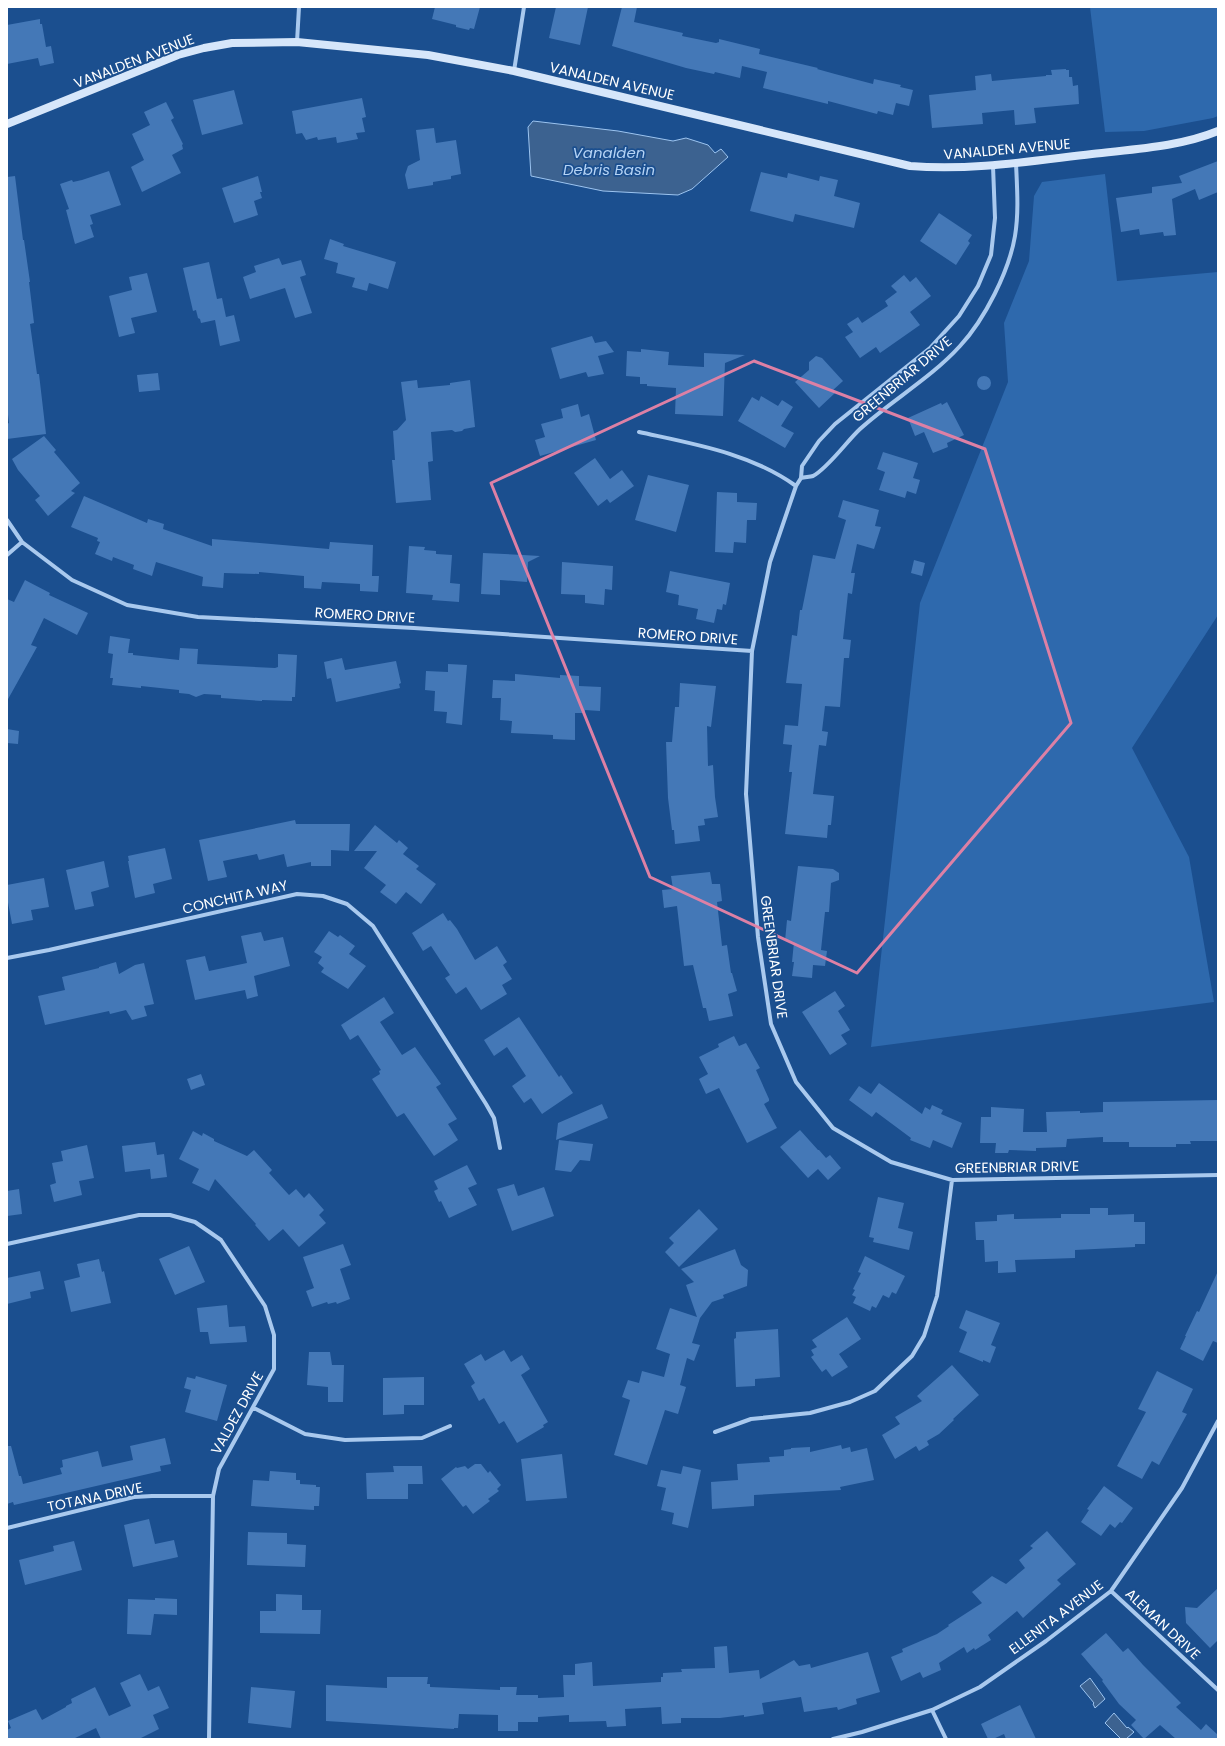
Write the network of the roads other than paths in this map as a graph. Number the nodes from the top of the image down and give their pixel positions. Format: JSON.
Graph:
{"nodes":[{"id":1,"x":299,"y":7,"type":"edge"},
{"id":2,"x":524,"y":7,"type":"edge"},
{"id":3,"x":297,"y":42,"type":"junction"},
{"id":4,"x":514,"y":71,"type":"junction"},
{"id":5,"x":7,"y":124,"type":"edge"},
{"id":6,"x":1218,"y":131,"type":"edge"},
{"id":7,"x":1016,"y":163,"type":"junction"},
{"id":8,"x":993,"y":166,"type":"junction"},
{"id":9,"x":639,"y":432,"type":"dead end"},
{"id":10,"x":801,"y":478,"type":"junction"},
{"id":11,"x":796,"y":486,"type":"junction"},
{"id":12,"x":7,"y":520,"type":"edge"},
{"id":13,"x":22,"y":542,"type":"junction"},
{"id":14,"x":7,"y":555,"type":"edge"},
{"id":15,"x":752,"y":651,"type":"junction"},
{"id":16,"x":7,"y":958,"type":"edge"},
{"id":17,"x":500,"y":1148,"type":"dead end"},
{"id":18,"x":1218,"y":1175,"type":"edge"},
{"id":19,"x":952,"y":1180,"type":"junction"},
{"id":20,"x":7,"y":1244,"type":"edge"},
{"id":21,"x":254,"y":1408,"type":"junction"},
{"id":22,"x":1218,"y":1421,"type":"edge"},
{"id":23,"x":450,"y":1426,"type":"dead end"},
{"id":24,"x":715,"y":1432,"type":"dead end"},
{"id":25,"x":213,"y":1496,"type":"junction"},
{"id":26,"x":7,"y":1528,"type":"edge"},
{"id":27,"x":1111,"y":1591,"type":"junction"},
{"id":28,"x":1218,"y":1690,"type":"edge"},
{"id":29,"x":932,"y":1710,"type":"junction"},
{"id":30,"x":209,"y":1739,"type":"edge"},
{"id":31,"x":833,"y":1739,"type":"edge"},
{"id":32,"x":946,"y":1739,"type":"edge"}],
"edges":[{"from":1,"to":3,"type":"street"},
{"from":2,"to":4,"type":"street"},
{"from":3,"to":4,"type":"main road","name":"VANALDEN AVENUE"},
{"from":3,"to":5,"type":"main road","name":"VANALDEN AVENUE"},
{"from":4,"to":8,"type":"main road","name":"VANALDEN AVENUE"},
{"from":6,"to":7,"type":"main road","name":"VANALDEN AVENUE"},
{"from":7,"to":8,"type":"main road","name":"VANALDEN AVENUE"},
{"from":7,"to":10,"type":"street","name":"GREENBRIAR DRIVE"},
{"from":8,"to":10,"type":"street","name":"GREENBRIAR DRIVE"},
{"from":9,"to":11,"type":"street"},
{"from":10,"to":11,"type":"street","name":"GREENBRIAR DRIVE"},
{"from":11,"to":15,"type":"street","name":"GREENBRIAR DRIVE"},
{"from":12,"to":13,"type":"street","name":"ROMERO DRIVE"},
{"from":13,"to":14,"type":"street"},
{"from":13,"to":15,"type":"street","name":"ROMERO DRIVE"},
{"from":15,"to":19,"type":"street","name":"GREENBRIAR DRIVE"},
{"from":16,"to":17,"type":"street","name":"CONCHITA WAY"},
{"from":18,"to":19,"type":"street","name":"GREENBRIAR DRIVE"},
{"from":19,"to":24,"type":"street"},
{"from":20,"to":21,"type":"street","name":"VALDEZ DRIVE"},
{"from":21,"to":23,"type":"street"},
{"from":21,"to":25,"type":"street","name":"VALDEZ DRIVE"},
{"from":22,"to":27,"type":"street","name":"ELLENITA AVENUE"},
{"from":25,"to":26,"type":"street","name":"TOTANA DRIVE"},
{"from":25,"to":30,"type":"street","name":"VALDEZ DRIVE"},
{"from":27,"to":28,"type":"street","name":"ALEMAN DRIVE"},
{"from":27,"to":29,"type":"street","name":"ELLENITA AVENUE"},
{"from":29,"to":31,"type":"street","name":"ELLENITA AVENUE"},
{"from":29,"to":32,"type":"street"}]}
